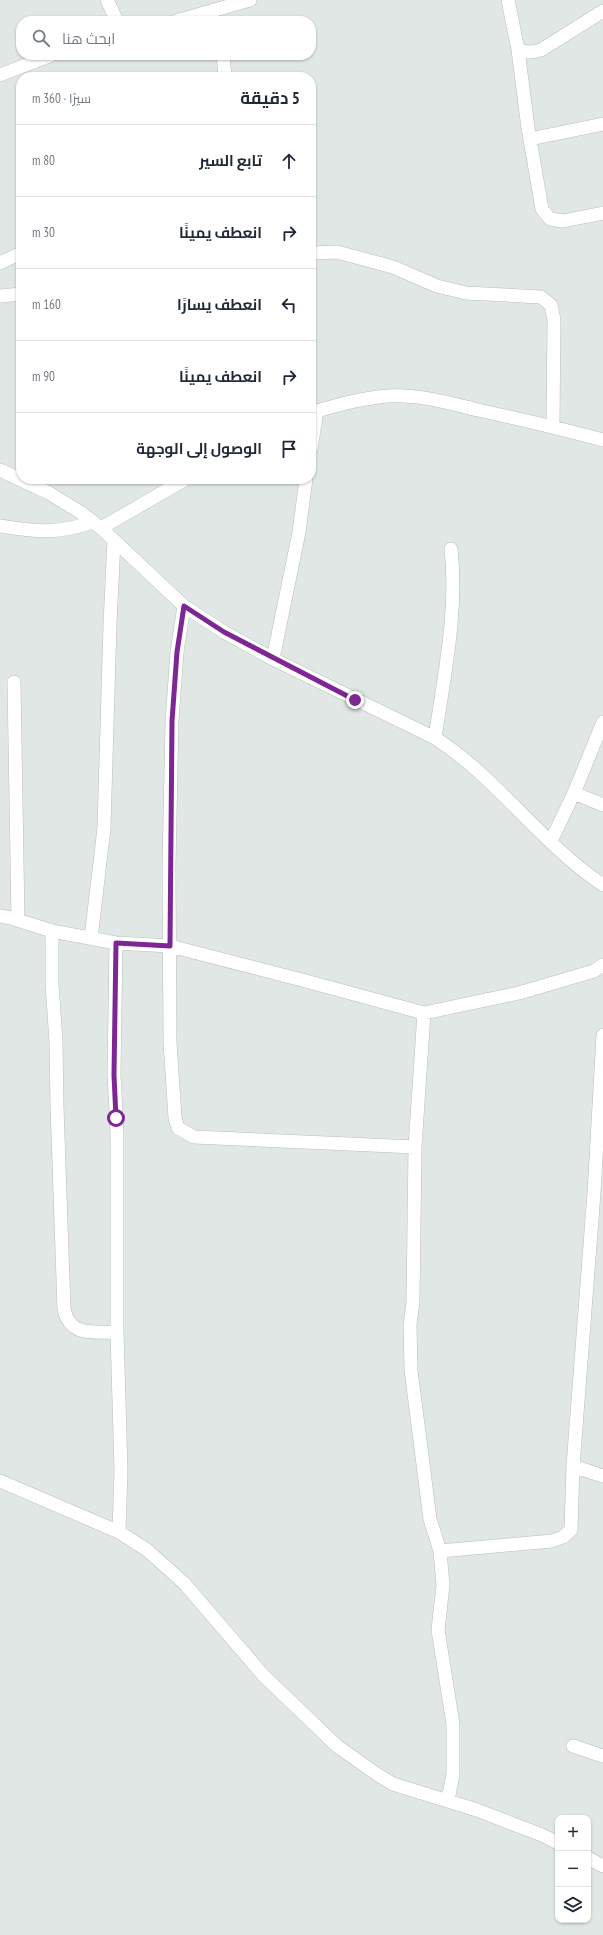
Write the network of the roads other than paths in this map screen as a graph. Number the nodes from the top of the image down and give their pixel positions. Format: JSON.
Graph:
{"nodes":[{"id":1,"x":107,"y":0,"type":"edge"},
{"id":2,"x":250,"y":0,"type":"edge"},
{"id":3,"x":508,"y":0,"type":"edge"},
{"id":4,"x":603,"y":11,"type":"edge"},
{"id":5,"x":221,"y":15,"type":"edge"},
{"id":6,"x":115,"y":16,"type":"edge"},
{"id":7,"x":518,"y":50,"type":"junction"},
{"id":8,"x":38,"y":60,"type":"edge"},
{"id":9,"x":223,"y":60,"type":"edge"},
{"id":10,"x":225,"y":72,"type":"edge"},
{"id":11,"x":0,"y":73,"type":"edge"},
{"id":12,"x":603,"y":124,"type":"edge"},
{"id":13,"x":530,"y":139,"type":"junction"},
{"id":14,"x":603,"y":213,"type":"edge"},
{"id":15,"x":316,"y":253,"type":"edge"},
{"id":16,"x":16,"y":255,"type":"edge"},
{"id":17,"x":0,"y":263,"type":"edge"},
{"id":18,"x":16,"y":294,"type":"edge"},
{"id":19,"x":0,"y":296,"type":"edge"},
{"id":20,"x":316,"y":411,"type":"edge"},
{"id":21,"x":552,"y":426,"type":"junction"},
{"id":22,"x":603,"y":440,"type":"edge"},
{"id":23,"x":0,"y":470,"type":"edge"},
{"id":24,"x":16,"y":477,"type":"edge"},
{"id":25,"x":31,"y":484,"type":"edge"},
{"id":26,"x":176,"y":484,"type":"edge"},
{"id":27,"x":305,"y":484,"type":"edge"},
{"id":28,"x":97,"y":525,"type":"junction"},
{"id":29,"x":0,"y":526,"type":"edge"},
{"id":30,"x":114,"y":540,"type":"junction"},
{"id":31,"x":451,"y":549,"type":"dead end"},
{"id":32,"x":184,"y":606,"type":"junction"},
{"id":33,"x":273,"y":659,"type":"junction"},
{"id":34,"x":14,"y":682,"type":"dead end"},
{"id":35,"x":603,"y":722,"type":"edge"},
{"id":36,"x":435,"y":738,"type":"junction"},
{"id":37,"x":574,"y":793,"type":"junction"},
{"id":38,"x":603,"y":805,"type":"edge"},
{"id":39,"x":551,"y":841,"type":"junction"},
{"id":40,"x":603,"y":885,"type":"edge"},
{"id":41,"x":0,"y":916,"type":"edge"},
{"id":42,"x":18,"y":920,"type":"junction"},
{"id":43,"x":52,"y":931,"type":"junction"},
{"id":44,"x":91,"y":938,"type":"junction"},
{"id":45,"x":116,"y":943,"type":"junction"},
{"id":46,"x":170,"y":946,"type":"junction"},
{"id":47,"x":603,"y":965,"type":"edge"},
{"id":48,"x":424,"y":1013,"type":"junction"},
{"id":49,"x":603,"y":1034,"type":"edge"},
{"id":50,"x":601,"y":1099,"type":"edge"},
{"id":51,"x":415,"y":1147,"type":"junction"},
{"id":52,"x":599,"y":1194,"type":"edge"},
{"id":53,"x":117,"y":1332,"type":"junction"},
{"id":54,"x":573,"y":1466,"type":"junction"},
{"id":55,"x":603,"y":1476,"type":"edge"},
{"id":56,"x":0,"y":1481,"type":"edge"},
{"id":57,"x":119,"y":1532,"type":"junction"},
{"id":58,"x":440,"y":1551,"type":"junction"},
{"id":59,"x":573,"y":1746,"type":"dead end"},
{"id":60,"x":603,"y":1756,"type":"edge"},
{"id":61,"x":448,"y":1800,"type":"junction"},
{"id":62,"x":555,"y":1842,"type":"edge"},
{"id":63,"x":591,"y":1860,"type":"edge"},
{"id":64,"x":603,"y":1866,"type":"edge"}],
"edges":[{"from":1,"to":6,"type":"street"},
{"from":2,"to":5,"type":"street"},
{"from":3,"to":7,"type":"street"},
{"from":4,"to":7,"type":"street"},
{"from":7,"to":13,"type":"street"},
{"from":8,"to":11,"type":"street"},
{"from":9,"to":10,"type":"street"},
{"from":12,"to":13,"type":"street"},
{"from":13,"to":14,"type":"street"},
{"from":15,"to":21,"type":"street"},
{"from":16,"to":17,"type":"street"},
{"from":18,"to":19,"type":"street"},
{"from":20,"to":21,"type":"street"},
{"from":21,"to":22,"type":"street"},
{"from":23,"to":24,"type":"street"},
{"from":25,"to":28,"type":"street"},
{"from":26,"to":28,"type":"street"},
{"from":27,"to":33,"type":"street"},
{"from":28,"to":29,"type":"street"},
{"from":28,"to":30,"type":"street"},
{"from":30,"to":32,"type":"street"},
{"from":30,"to":44,"type":"street"},
{"from":31,"to":36,"type":"street"},
{"from":32,"to":33,"type":"street"},
{"from":32,"to":46,"type":"street"},
{"from":33,"to":36,"type":"street"},
{"from":34,"to":42,"type":"street"},
{"from":35,"to":37,"type":"street"},
{"from":36,"to":39,"type":"street"},
{"from":37,"to":38,"type":"street"},
{"from":37,"to":39,"type":"street"},
{"from":39,"to":40,"type":"street"},
{"from":41,"to":42,"type":"street"},
{"from":42,"to":43,"type":"street"},
{"from":43,"to":44,"type":"street"},
{"from":43,"to":53,"type":"street"},
{"from":44,"to":45,"type":"street"},
{"from":45,"to":46,"type":"street"},
{"from":45,"to":53,"type":"street"},
{"from":46,"to":48,"type":"street"},
{"from":46,"to":51,"type":"street"},
{"from":47,"to":48,"type":"street"},
{"from":48,"to":51,"type":"street"},
{"from":49,"to":50,"type":"street"},
{"from":50,"to":52,"type":"street"},
{"from":51,"to":58,"type":"street"},
{"from":52,"to":54,"type":"street"},
{"from":53,"to":57,"type":"street"},
{"from":54,"to":55,"type":"street"},
{"from":54,"to":58,"type":"street"},
{"from":56,"to":57,"type":"street"},
{"from":57,"to":61,"type":"street"},
{"from":58,"to":61,"type":"street"},
{"from":59,"to":60,"type":"street"},
{"from":61,"to":62,"type":"street"},
{"from":63,"to":64,"type":"street"}]}
